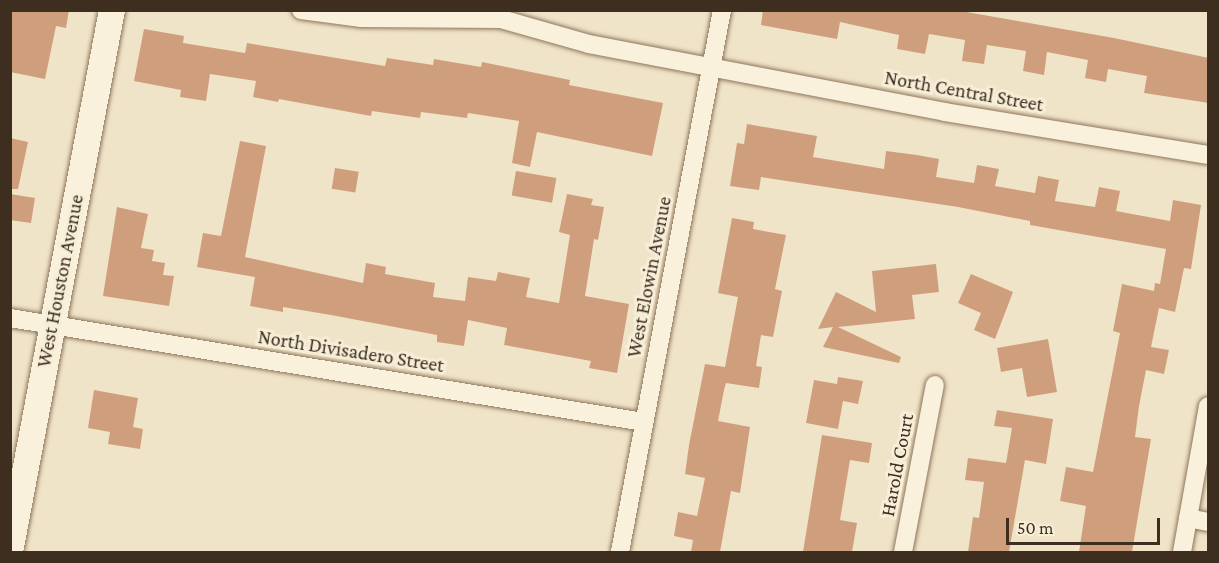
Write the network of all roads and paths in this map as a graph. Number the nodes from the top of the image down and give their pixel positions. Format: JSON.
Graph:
{"nodes":[{"id":1,"x":112,"y":10,"type":"edge"},
{"id":2,"x":301,"y":10,"type":"edge"},
{"id":3,"x":722,"y":10,"type":"edge"},
{"id":4,"x":713,"y":67,"type":"junction"},
{"id":5,"x":1209,"y":155,"type":"edge"},
{"id":6,"x":10,"y":318,"type":"edge"},
{"id":7,"x":51,"y":325,"type":"junction"},
{"id":8,"x":935,"y":386,"type":"dead end"},
{"id":9,"x":1209,"y":406,"type":"edge"},
{"id":10,"x":644,"y":422,"type":"junction"},
{"id":11,"x":1188,"y":518,"type":"junction"},
{"id":12,"x":1209,"y":522,"type":"edge"},
{"id":13,"x":10,"y":552,"type":"edge"},
{"id":14,"x":620,"y":552,"type":"edge"},
{"id":15,"x":903,"y":552,"type":"edge"},
{"id":16,"x":1182,"y":552,"type":"edge"}],
"edges":[{"from":1,"to":7,"type":"main road","name":"West Houston Avenue"},
{"from":2,"to":4,"type":"street","name":"North Central Street"},
{"from":3,"to":4,"type":"street","name":"West Elowin Avenue"},
{"from":4,"to":5,"type":"street","name":"North Central Street"},
{"from":4,"to":10,"type":"street","name":"West Elowin Avenue"},
{"from":6,"to":7,"type":"street","name":"North Divisadero Street"},
{"from":7,"to":10,"type":"street","name":"North Divisadero Street"},
{"from":7,"to":13,"type":"main road","name":"West Houston Avenue"},
{"from":8,"to":15,"type":"street","name":"Harold Court"},
{"from":9,"to":11,"type":"street"},
{"from":10,"to":14,"type":"street","name":"West Elowin Avenue"},
{"from":11,"to":12,"type":"street"},
{"from":11,"to":16,"type":"street"}]}
